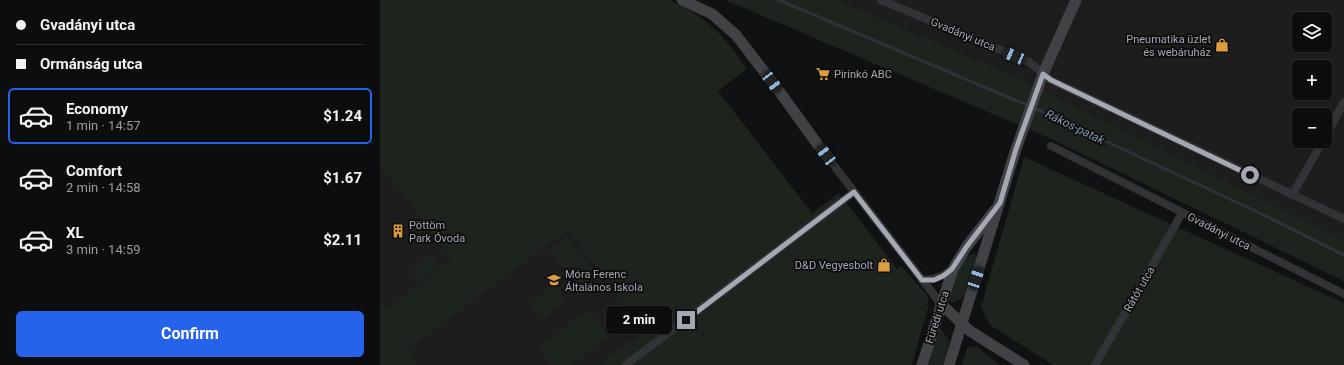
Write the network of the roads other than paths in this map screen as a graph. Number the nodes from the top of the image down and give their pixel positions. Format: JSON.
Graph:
{"nodes":[{"id":1,"x":682,"y":0,"type":"edge"},
{"id":2,"x":881,"y":0,"type":"edge"},
{"id":3,"x":1076,"y":0,"type":"edge"},
{"id":4,"x":1043,"y":74,"type":"junction"},
{"id":5,"x":1344,"y":102,"type":"edge"},
{"id":6,"x":1332,"y":124,"type":"edge"},
{"id":7,"x":818,"y":145,"type":"joint"},
{"id":8,"x":1052,"y":146,"type":"dead end"},
{"id":9,"x":1319,"y":148,"type":"edge"},
{"id":10,"x":854,"y":192,"type":"junction"},
{"id":11,"x":1292,"y":195,"type":"junction"},
{"id":12,"x":1000,"y":203,"type":"junction"},
{"id":13,"x":1182,"y":213,"type":"junction"},
{"id":14,"x":1344,"y":219,"type":"edge"},
{"id":15,"x":952,"y":269,"type":"junction"},
{"id":16,"x":922,"y":280,"type":"junction"},
{"id":17,"x":1344,"y":294,"type":"edge"},
{"id":18,"x":941,"y":304,"type":"junction"},
{"id":19,"x":962,"y":323,"type":"junction"},
{"id":20,"x":626,"y":365,"type":"edge"},
{"id":21,"x":922,"y":365,"type":"edge"},
{"id":22,"x":949,"y":365,"type":"edge"},
{"id":23,"x":1024,"y":365,"type":"edge"},
{"id":24,"x":1095,"y":365,"type":"edge"}],
"edges":[{"from":1,"to":7,"type":"main road"},
{"from":2,"to":4,"type":"street","name":"Gvadányi utca"},
{"from":3,"to":4,"type":"main road","name":"Füredi utca"},
{"from":4,"to":11,"type":"street","name":"Gvadányi utca"},
{"from":4,"to":12,"type":"main road","name":"Füredi utca"},
{"from":5,"to":6,"type":"street"},
{"from":7,"to":10,"type":"street"},
{"from":8,"to":13,"type":"street","name":"Gvadányi utca"},
{"from":9,"to":11,"type":"street"},
{"from":10,"to":16,"type":"street"},
{"from":10,"to":20,"type":"street"},
{"from":11,"to":14,"type":"street","name":"Gvadányi utca"},
{"from":12,"to":15,"type":"main road","name":"Füredi utca"},
{"from":12,"to":19,"type":"main road","name":"Füredi utca"},
{"from":13,"to":17,"type":"street","name":"Gvadányi utca"},
{"from":13,"to":24,"type":"street","name":"Rátót utca"},
{"from":15,"to":16,"type":"street","name":"Füredi utca"},
{"from":15,"to":18,"type":"main road","name":"Füredi utca"},
{"from":16,"to":18,"type":"street"},
{"from":18,"to":19,"type":"main road"},
{"from":18,"to":21,"type":"main road","name":"Füredi utca"},
{"from":19,"to":22,"type":"main road","name":"Füredi utca"},
{"from":19,"to":23,"type":"main road"}]}
